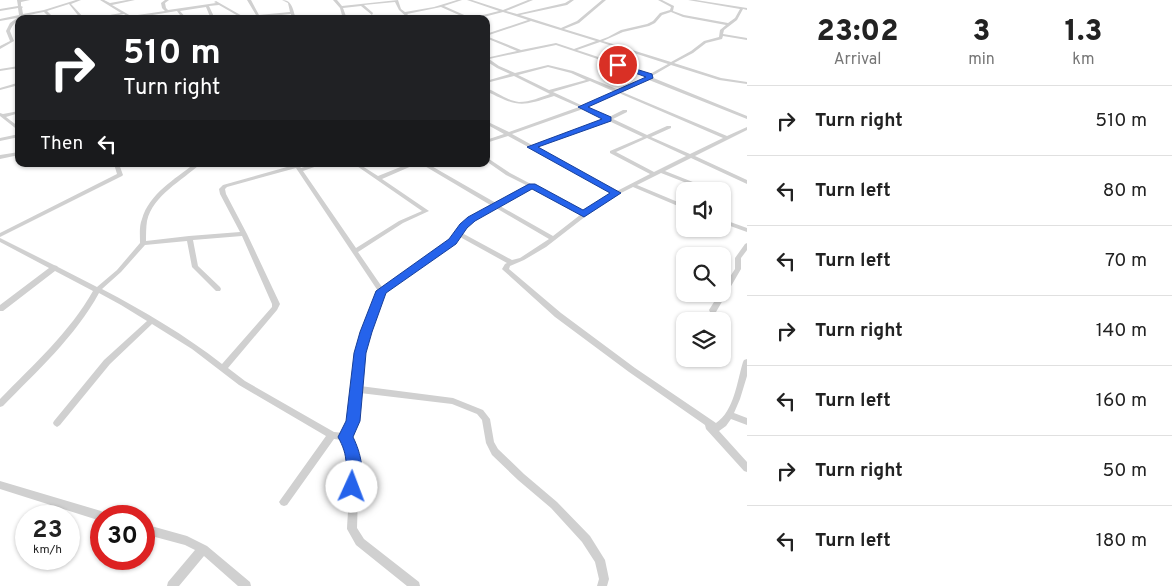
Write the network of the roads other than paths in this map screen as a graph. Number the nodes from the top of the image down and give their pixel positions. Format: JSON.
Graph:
{"nodes":[{"id":1,"x":28,"y":0,"type":"edge"},
{"id":2,"x":79,"y":0,"type":"edge"},
{"id":3,"x":102,"y":0,"type":"edge"},
{"id":4,"x":133,"y":0,"type":"edge"},
{"id":5,"x":167,"y":0,"type":"edge"},
{"id":6,"x":213,"y":0,"type":"edge"},
{"id":7,"x":249,"y":0,"type":"edge"},
{"id":8,"x":284,"y":0,"type":"edge"},
{"id":9,"x":334,"y":0,"type":"edge"},
{"id":10,"x":396,"y":0,"type":"edge"},
{"id":11,"x":460,"y":0,"type":"edge"},
{"id":12,"x":469,"y":0,"type":"edge"},
{"id":13,"x":531,"y":0,"type":"edge"},
{"id":14,"x":572,"y":0,"type":"edge"},
{"id":15,"x":604,"y":0,"type":"edge"},
{"id":16,"x":660,"y":0,"type":"edge"},
{"id":17,"x":690,"y":0,"type":"edge"},
{"id":18,"x":731,"y":0,"type":"edge"},
{"id":19,"x":19,"y":1,"type":"edge"},
{"id":20,"x":69,"y":3,"type":"junction"},
{"id":21,"x":110,"y":4,"type":"junction"},
{"id":22,"x":219,"y":4,"type":"junction"},
{"id":23,"x":362,"y":5,"type":"junction"},
{"id":24,"x":207,"y":6,"type":"junction"},
{"id":25,"x":442,"y":6,"type":"junction"},
{"id":26,"x":725,"y":6,"type":"junction"},
{"id":27,"x":21,"y":7,"type":"junction"},
{"id":28,"x":341,"y":7,"type":"junction"},
{"id":29,"x":745,"y":9,"type":"edge"},
{"id":30,"x":0,"y":10,"type":"edge"},
{"id":31,"x":178,"y":10,"type":"junction"},
{"id":32,"x":45,"y":11,"type":"junction"},
{"id":33,"x":501,"y":11,"type":"junction"},
{"id":34,"x":671,"y":11,"type":"junction"},
{"id":35,"x":168,"y":12,"type":"junction"},
{"id":36,"x":125,"y":13,"type":"junction"},
{"id":37,"x":292,"y":13,"type":"joint"},
{"id":38,"x":404,"y":13,"type":"junction"},
{"id":39,"x":372,"y":14,"type":"dead end"},
{"id":40,"x":21,"y":15,"type":"edge"},
{"id":41,"x":26,"y":15,"type":"edge"},
{"id":42,"x":49,"y":15,"type":"edge"},
{"id":43,"x":80,"y":15,"type":"edge"},
{"id":44,"x":113,"y":15,"type":"edge"},
{"id":45,"x":128,"y":15,"type":"edge"},
{"id":46,"x":150,"y":15,"type":"edge"},
{"id":47,"x":182,"y":15,"type":"edge"},
{"id":48,"x":211,"y":15,"type":"edge"},
{"id":49,"x":239,"y":15,"type":"edge"},
{"id":50,"x":257,"y":15,"type":"edge"},
{"id":51,"x":284,"y":15,"type":"edge"},
{"id":52,"x":344,"y":15,"type":"edge"},
{"id":53,"x":406,"y":15,"type":"edge"},
{"id":54,"x":462,"y":15,"type":"edge"},
{"id":55,"x":486,"y":15,"type":"edge"},
{"id":56,"x":516,"y":16,"type":"junction"},
{"id":57,"x":15,"y":17,"type":"edge"},
{"id":58,"x":0,"y":20,"type":"edge"},
{"id":59,"x":530,"y":20,"type":"junction"},
{"id":60,"x":15,"y":21,"type":"edge"},
{"id":61,"x":727,"y":24,"type":"junction"},
{"id":62,"x":15,"y":28,"type":"edge"},
{"id":63,"x":8,"y":30,"type":"junction"},
{"id":64,"x":561,"y":30,"type":"junction"},
{"id":65,"x":0,"y":33,"type":"edge"},
{"id":66,"x":490,"y":35,"type":"edge"},
{"id":67,"x":722,"y":35,"type":"junction"},
{"id":68,"x":15,"y":37,"type":"edge"},
{"id":69,"x":10,"y":38,"type":"junction"},
{"id":70,"x":490,"y":38,"type":"edge"},
{"id":71,"x":747,"y":39,"type":"edge"},
{"id":72,"x":600,"y":41,"type":"junction"},
{"id":73,"x":15,"y":45,"type":"edge"},
{"id":74,"x":2,"y":47,"type":"edge"},
{"id":75,"x":576,"y":49,"type":"junction"},
{"id":76,"x":520,"y":51,"type":"junction"},
{"id":77,"x":490,"y":58,"type":"edge"},
{"id":78,"x":490,"y":61,"type":"edge"},
{"id":79,"x":671,"y":63,"type":"junction"},
{"id":80,"x":15,"y":68,"type":"edge"},
{"id":81,"x":0,"y":70,"type":"edge"},
{"id":82,"x":513,"y":74,"type":"junction"},
{"id":83,"x":649,"y":76,"type":"junction"},
{"id":84,"x":589,"y":80,"type":"junction"},
{"id":85,"x":490,"y":81,"type":"edge"},
{"id":86,"x":747,"y":83,"type":"edge"},
{"id":87,"x":15,"y":85,"type":"edge"},
{"id":88,"x":0,"y":89,"type":"edge"},
{"id":89,"x":490,"y":91,"type":"edge"},
{"id":90,"x":617,"y":92,"type":"junction"},
{"id":91,"x":552,"y":93,"type":"junction"},
{"id":92,"x":582,"y":107,"type":"junction"},
{"id":93,"x":625,"y":110,"type":"dead end"},
{"id":94,"x":15,"y":113,"type":"edge"},
{"id":95,"x":2,"y":115,"type":"edge"},
{"id":96,"x":747,"y":118,"type":"edge"},
{"id":97,"x":609,"y":119,"type":"junction"},
{"id":98,"x":490,"y":124,"type":"edge"},
{"id":99,"x":15,"y":126,"type":"edge"},
{"id":100,"x":670,"y":127,"type":"dead end"},
{"id":101,"x":747,"y":128,"type":"edge"},
{"id":102,"x":508,"y":135,"type":"junction"},
{"id":103,"x":15,"y":136,"type":"edge"},
{"id":104,"x":649,"y":137,"type":"junction"},
{"id":105,"x":728,"y":138,"type":"junction"},
{"id":106,"x":0,"y":140,"type":"edge"},
{"id":107,"x":490,"y":141,"type":"edge"},
{"id":108,"x":531,"y":147,"type":"junction"},
{"id":109,"x":15,"y":154,"type":"edge"},
{"id":110,"x":690,"y":156,"type":"junction"},
{"id":111,"x":0,"y":157,"type":"edge"},
{"id":112,"x":490,"y":161,"type":"edge"},
{"id":113,"x":117,"y":167,"type":"edge"},
{"id":114,"x":194,"y":167,"type":"edge"},
{"id":115,"x":298,"y":167,"type":"edge"},
{"id":116,"x":361,"y":167,"type":"edge"},
{"id":117,"x":405,"y":167,"type":"edge"},
{"id":118,"x":430,"y":167,"type":"edge"},
{"id":119,"x":661,"y":171,"type":"junction"},
{"id":120,"x":653,"y":174,"type":"junction"},
{"id":121,"x":379,"y":178,"type":"junction"},
{"id":122,"x":688,"y":182,"type":"edge"},
{"id":123,"x":747,"y":182,"type":"edge"},
{"id":124,"x":632,"y":185,"type":"junction"},
{"id":125,"x":532,"y":186,"type":"junction"},
{"id":126,"x":617,"y":193,"type":"junction"},
{"id":127,"x":676,"y":203,"type":"edge"},
{"id":128,"x":496,"y":206,"type":"junction"},
{"id":129,"x":584,"y":214,"type":"junction"},
{"id":130,"x":731,"y":224,"type":"edge"},
{"id":131,"x":747,"y":230,"type":"edge"},
{"id":132,"x":458,"y":233,"type":"junction"},
{"id":133,"x":244,"y":234,"type":"junction"},
{"id":134,"x":0,"y":235,"type":"edge"},
{"id":135,"x":188,"y":238,"type":"junction"},
{"id":136,"x":552,"y":239,"type":"junction"},
{"id":137,"x":0,"y":240,"type":"edge"},
{"id":138,"x":143,"y":242,"type":"junction"},
{"id":139,"x":747,"y":245,"type":"edge"},
{"id":140,"x":354,"y":252,"type":"junction"},
{"id":141,"x":512,"y":263,"type":"junction"},
{"id":142,"x":55,"y":267,"type":"junction"},
{"id":143,"x":218,"y":289,"type":"dead end"},
{"id":144,"x":97,"y":290,"type":"junction"},
{"id":145,"x":381,"y":291,"type":"junction"},
{"id":146,"x":0,"y":309,"type":"edge"},
{"id":147,"x":714,"y":310,"type":"dead end"},
{"id":148,"x":152,"y":320,"type":"junction"},
{"id":149,"x":747,"y":363,"type":"edge"},
{"id":150,"x":223,"y":368,"type":"junction"},
{"id":151,"x":355,"y":389,"type":"junction"},
{"id":152,"x":0,"y":404,"type":"edge"},
{"id":153,"x":728,"y":414,"type":"junction"},
{"id":154,"x":747,"y":422,"type":"edge"},
{"id":155,"x":57,"y":423,"type":"dead end"},
{"id":156,"x":708,"y":424,"type":"junction"},
{"id":157,"x":332,"y":434,"type":"junction"},
{"id":158,"x":346,"y":437,"type":"junction"},
{"id":159,"x":747,"y":468,"type":"edge"},
{"id":160,"x":0,"y":485,"type":"edge"},
{"id":161,"x":284,"y":502,"type":"dead end"},
{"id":162,"x":90,"y":513,"type":"edge"},
{"id":163,"x":155,"y":532,"type":"edge"},
{"id":164,"x":203,"y":549,"type":"junction"},
{"id":165,"x":172,"y":586,"type":"edge"},
{"id":166,"x":246,"y":586,"type":"edge"},
{"id":167,"x":415,"y":586,"type":"edge"},
{"id":168,"x":602,"y":586,"type":"edge"}],
"edges":[{"from":1,"to":19,"type":"street"},
{"from":2,"to":20,"type":"street"},
{"from":3,"to":21,"type":"street"},
{"from":4,"to":21,"type":"street"},
{"from":5,"to":35,"type":"street"},
{"from":6,"to":22,"type":"street"},
{"from":7,"to":50,"type":"street"},
{"from":8,"to":37,"type":"street"},
{"from":9,"to":28,"type":"street"},
{"from":10,"to":23,"type":"street"},
{"from":10,"to":38,"type":"street"},
{"from":11,"to":25,"type":"street"},
{"from":12,"to":33,"type":"street"},
{"from":13,"to":33,"type":"street"},
{"from":14,"to":56,"type":"street"},
{"from":15,"to":64,"type":"street"},
{"from":16,"to":34,"type":"street"},
{"from":17,"to":26,"type":"street"},
{"from":18,"to":26,"type":"street"},
{"from":19,"to":27,"type":"street"},
{"from":20,"to":32,"type":"street"},
{"from":20,"to":43,"type":"street"},
{"from":21,"to":36,"type":"street"},
{"from":22,"to":24,"type":"street"},
{"from":22,"to":49,"type":"street"},
{"from":23,"to":28,"type":"street"},
{"from":23,"to":39,"type":"street"},
{"from":24,"to":31,"type":"street"},
{"from":24,"to":48,"type":"street"},
{"from":25,"to":38,"type":"street"},
{"from":25,"to":54,"type":"street"},
{"from":26,"to":29,"type":"street"},
{"from":27,"to":30,"type":"street"},
{"from":27,"to":40,"type":"street"},
{"from":28,"to":52,"type":"street"},
{"from":29,"to":61,"type":"street"},
{"from":31,"to":35,"type":"street"},
{"from":31,"to":47,"type":"street"},
{"from":32,"to":41,"type":"street"},
{"from":32,"to":42,"type":"street"},
{"from":33,"to":55,"type":"street"},
{"from":33,"to":56,"type":"street"},
{"from":34,"to":61,"type":"street"},
{"from":34,"to":72,"type":"street"},
{"from":35,"to":46,"type":"street"},
{"from":36,"to":44,"type":"street"},
{"from":36,"to":45,"type":"street"},
{"from":37,"to":51,"type":"street"},
{"from":38,"to":53,"type":"street"},
{"from":56,"to":59,"type":"street"},
{"from":57,"to":58,"type":"street"},
{"from":59,"to":64,"type":"street"},
{"from":59,"to":66,"type":"street"},
{"from":60,"to":63,"type":"street"},
{"from":61,"to":67,"type":"street"},
{"from":62,"to":63,"type":"street"},
{"from":63,"to":65,"type":"street"},
{"from":63,"to":69,"type":"street"},
{"from":64,"to":72,"type":"street"},
{"from":67,"to":71,"type":"street"},
{"from":67,"to":79,"type":"street"},
{"from":68,"to":69,"type":"street"},
{"from":69,"to":74,"type":"street"},
{"from":70,"to":76,"type":"street"},
{"from":72,"to":75,"type":"street"},
{"from":72,"to":79,"type":"street"},
{"from":73,"to":74,"type":"street"},
{"from":75,"to":76,"type":"street"},
{"from":75,"to":83,"type":"street"},
{"from":76,"to":77,"type":"street"},
{"from":78,"to":82,"type":"street"},
{"from":79,"to":83,"type":"street"},
{"from":79,"to":86,"type":"street"},
{"from":80,"to":81,"type":"street"},
{"from":82,"to":84,"type":"street"},
{"from":82,"to":85,"type":"street"},
{"from":82,"to":91,"type":"street"},
{"from":83,"to":90,"type":"street"},
{"from":83,"to":96,"type":"street"},
{"from":84,"to":90,"type":"street"},
{"from":84,"to":91,"type":"street"},
{"from":87,"to":88,"type":"street"},
{"from":89,"to":91,"type":"street"},
{"from":90,"to":92,"type":"street"},
{"from":90,"to":105,"type":"street"},
{"from":91,"to":92,"type":"street"},
{"from":92,"to":97,"type":"street"},
{"from":92,"to":102,"type":"street"},
{"from":93,"to":97,"type":"street"},
{"from":94,"to":95,"type":"street"},
{"from":95,"to":99,"type":"street"},
{"from":97,"to":104,"type":"street"},
{"from":97,"to":108,"type":"street"},
{"from":98,"to":102,"type":"street"},
{"from":100,"to":104,"type":"street"},
{"from":101,"to":105,"type":"street"},
{"from":102,"to":107,"type":"street"},
{"from":102,"to":108,"type":"street"},
{"from":103,"to":106,"type":"street"},
{"from":104,"to":110,"type":"street"},
{"from":104,"to":120,"type":"street"},
{"from":105,"to":110,"type":"street"},
{"from":108,"to":126,"type":"street"},
{"from":109,"to":111,"type":"street"},
{"from":110,"to":119,"type":"street"},
{"from":110,"to":123,"type":"street"},
{"from":112,"to":125,"type":"street"},
{"from":113,"to":134,"type":"street"},
{"from":114,"to":138,"type":"street"},
{"from":115,"to":133,"type":"street"},
{"from":115,"to":140,"type":"street"},
{"from":116,"to":121,"type":"street"},
{"from":117,"to":121,"type":"street"},
{"from":118,"to":128,"type":"street"},
{"from":119,"to":120,"type":"street"},
{"from":119,"to":122,"type":"street"},
{"from":120,"to":124,"type":"street"},
{"from":121,"to":140,"type":"street"},
{"from":124,"to":126,"type":"street"},
{"from":124,"to":127,"type":"street"},
{"from":125,"to":128,"type":"street"},
{"from":125,"to":129,"type":"street"},
{"from":126,"to":129,"type":"street"},
{"from":128,"to":132,"type":"street"},
{"from":128,"to":136,"type":"street"},
{"from":129,"to":136,"type":"street"},
{"from":130,"to":131,"type":"street"},
{"from":132,"to":141,"type":"street"},
{"from":132,"to":145,"type":"street"},
{"from":133,"to":135,"type":"street"},
{"from":133,"to":150,"type":"street"},
{"from":135,"to":138,"type":"street"},
{"from":135,"to":143,"type":"street"},
{"from":136,"to":141,"type":"street"},
{"from":137,"to":142,"type":"street"},
{"from":138,"to":144,"type":"street"},
{"from":139,"to":147,"type":"street"},
{"from":140,"to":145,"type":"street"},
{"from":141,"to":156,"type":"street"},
{"from":142,"to":144,"type":"street"},
{"from":142,"to":146,"type":"street"},
{"from":144,"to":148,"type":"street"},
{"from":144,"to":152,"type":"street"},
{"from":145,"to":151,"type":"street"},
{"from":148,"to":150,"type":"street"},
{"from":148,"to":155,"type":"street"},
{"from":149,"to":153,"type":"street"},
{"from":150,"to":157,"type":"street"},
{"from":151,"to":158,"type":"street"},
{"from":151,"to":168,"type":"street"},
{"from":153,"to":154,"type":"street"},
{"from":153,"to":156,"type":"street"},
{"from":156,"to":159,"type":"street"},
{"from":157,"to":158,"type":"street"},
{"from":157,"to":161,"type":"street"},
{"from":158,"to":167,"type":"street"},
{"from":160,"to":162,"type":"street"},
{"from":163,"to":164,"type":"street"},
{"from":164,"to":165,"type":"street"},
{"from":164,"to":166,"type":"street"}]}
